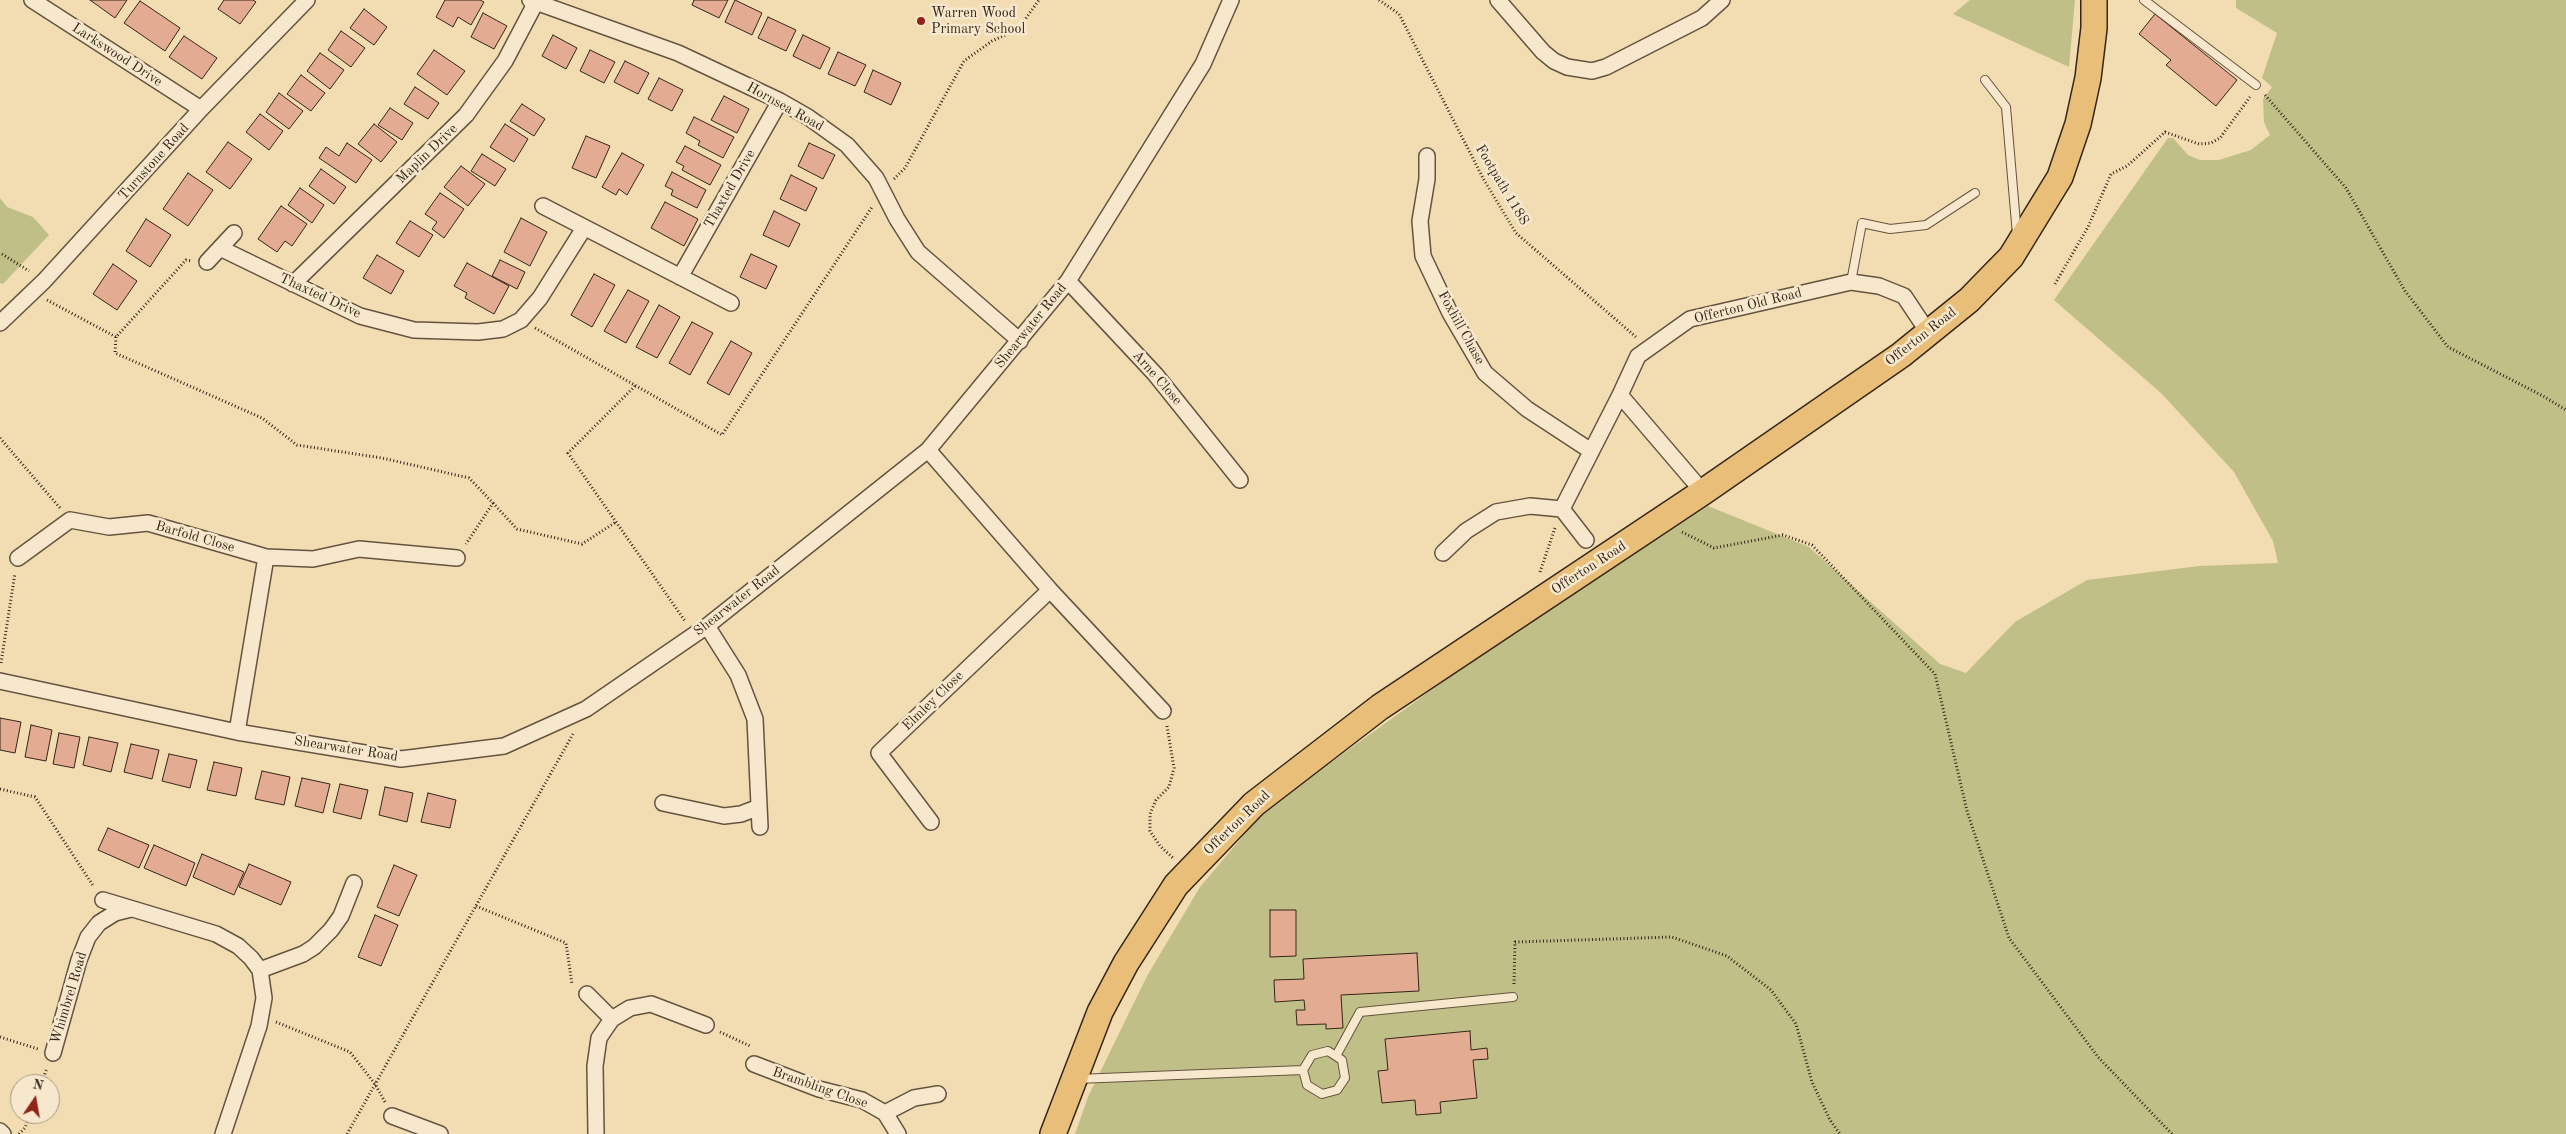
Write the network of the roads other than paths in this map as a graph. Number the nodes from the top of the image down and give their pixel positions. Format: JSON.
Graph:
{"nodes":[{"id":1,"x":32,"y":0,"type":"edge"},
{"id":2,"x":307,"y":0,"type":"edge"},
{"id":3,"x":1231,"y":0,"type":"edge"},
{"id":4,"x":1498,"y":0,"type":"edge"},
{"id":5,"x":1722,"y":0,"type":"edge"},
{"id":6,"x":2094,"y":0,"type":"edge"},
{"id":7,"x":2144,"y":0,"type":"edge"},
{"id":8,"x":532,"y":2,"type":"edge"},
{"id":9,"x":1985,"y":80,"type":"dead end"},
{"id":10,"x":2256,"y":85,"type":"road end"},
{"id":11,"x":780,"y":101,"type":"junction"},
{"id":12,"x":201,"y":110,"type":"junction"},
{"id":13,"x":1427,"y":156,"type":"dead end"},
{"id":14,"x":1975,"y":193,"type":"dead end"},
{"id":15,"x":542,"y":206,"type":"dead end"},
{"id":16,"x":584,"y":228,"type":"junction"},
{"id":17,"x":234,"y":233,"type":"dead end"},
{"id":18,"x":2018,"y":247,"type":"junction"},
{"id":19,"x":220,"y":248,"type":"junction"},
{"id":20,"x":207,"y":262,"type":"road end"},
{"id":21,"x":680,"y":277,"type":"junction"},
{"id":22,"x":1068,"y":282,"type":"junction"},
{"id":23,"x":1851,"y":282,"type":"junction"},
{"id":24,"x":294,"y":284,"type":"junction"},
{"id":25,"x":731,"y":303,"type":"dead end"},
{"id":26,"x":0,"y":323,"type":"edge"},
{"id":27,"x":1928,"y":332,"type":"junction"},
{"id":28,"x":1020,"y":341,"type":"junction"},
{"id":29,"x":1620,"y":395,"type":"junction"},
{"id":30,"x":928,"y":450,"type":"junction"},
{"id":31,"x":1591,"y":451,"type":"junction"},
{"id":32,"x":1240,"y":480,"type":"dead end"},
{"id":33,"x":1703,"y":492,"type":"junction"},
{"id":34,"x":1562,"y":509,"type":"junction"},
{"id":35,"x":1586,"y":540,"type":"dead end"},
{"id":36,"x":1443,"y":554,"type":"dead end"},
{"id":37,"x":266,"y":557,"type":"junction"},
{"id":38,"x":18,"y":558,"type":"road end"},
{"id":39,"x":457,"y":558,"type":"road end"},
{"id":40,"x":1050,"y":590,"type":"junction"},
{"id":41,"x":700,"y":630,"type":"junction"},
{"id":42,"x":0,"y":681,"type":"edge"},
{"id":43,"x":1163,"y":711,"type":"road end"},
{"id":44,"x":237,"y":732,"type":"junction"},
{"id":45,"x":663,"y":803,"type":"dead end"},
{"id":46,"x":759,"y":807,"type":"junction"},
{"id":47,"x":931,"y":822,"type":"dead end"},
{"id":48,"x":760,"y":827,"type":"dead end"},
{"id":49,"x":354,"y":883,"type":"dead end"},
{"id":50,"x":103,"y":900,"type":"road end"},
{"id":51,"x":133,"y":909,"type":"junction"},
{"id":52,"x":260,"y":970,"type":"junction"},
{"id":53,"x":587,"y":994,"type":"road end"},
{"id":54,"x":1514,"y":997,"type":"road end"},
{"id":55,"x":612,"y":1019,"type":"junction"},
{"id":56,"x":706,"y":1025,"type":"road end"},
{"id":57,"x":53,"y":1053,"type":"road end"},
{"id":58,"x":1336,"y":1056,"type":"junction"},
{"id":59,"x":754,"y":1064,"type":"road end"},
{"id":60,"x":1303,"y":1070,"type":"junction"},
{"id":61,"x":1073,"y":1079,"type":"junction"},
{"id":62,"x":938,"y":1094,"type":"dead end"},
{"id":63,"x":885,"y":1113,"type":"junction"},
{"id":64,"x":392,"y":1116,"type":"road end"},
{"id":65,"x":0,"y":1131,"type":"edge"},
{"id":66,"x":3,"y":1134,"type":"edge"},
{"id":67,"x":223,"y":1134,"type":"edge"},
{"id":68,"x":440,"y":1134,"type":"edge"},
{"id":69,"x":596,"y":1134,"type":"edge"},
{"id":70,"x":898,"y":1134,"type":"edge"},
{"id":71,"x":1053,"y":1134,"type":"edge"}],
"edges":[{"from":1,"to":12,"type":"street","name":"Larkswood Drive"},
{"from":2,"to":12,"type":"street","name":"Turnstone Road"},
{"from":3,"to":22,"type":"street","name":"Shearwater Road"},
{"from":4,"to":5,"type":"street"},
{"from":6,"to":18,"type":"main road","name":"Offerton Road"},
{"from":7,"to":10,"type":"lane"},
{"from":8,"to":11,"type":"street","name":"Hornsea Road"},
{"from":8,"to":24,"type":"street","name":"Maplin Drive"},
{"from":9,"to":18,"type":"lane"},
{"from":11,"to":21,"type":"street","name":"Thaxted Drive"},
{"from":11,"to":28,"type":"street","name":"Hornsea Road"},
{"from":12,"to":26,"type":"street","name":"Turnstone Road"},
{"from":13,"to":31,"type":"street","name":"Foxhill Chase"},
{"from":14,"to":23,"type":"lane"},
{"from":15,"to":16,"type":"street"},
{"from":16,"to":21,"type":"street"},
{"from":16,"to":24,"type":"street","name":"Thaxted Drive"},
{"from":17,"to":19,"type":"street"},
{"from":18,"to":27,"type":"main road","name":"Offerton Road"},
{"from":19,"to":20,"type":"street"},
{"from":19,"to":24,"type":"street","name":"Thaxted Drive"},
{"from":21,"to":25,"type":"street"},
{"from":22,"to":28,"type":"street","name":"Shearwater Road"},
{"from":22,"to":32,"type":"street","name":"Arne Close"},
{"from":23,"to":27,"type":"street","name":"Offerton Old Road"},
{"from":23,"to":29,"type":"street","name":"Offerton Old Road"},
{"from":27,"to":33,"type":"main road","name":"Offerton Road"},
{"from":28,"to":30,"type":"street","name":"Shearwater Road"},
{"from":29,"to":31,"type":"street","name":"Offerton Old Road"},
{"from":29,"to":33,"type":"street"},
{"from":30,"to":40,"type":"street"},
{"from":30,"to":41,"type":"street","name":"Shearwater Road"},
{"from":31,"to":34,"type":"street","name":"Offerton Old Road"},
{"from":33,"to":61,"type":"main road","name":"Offerton Road"},
{"from":34,"to":35,"type":"street"},
{"from":34,"to":36,"type":"street"},
{"from":37,"to":38,"type":"street","name":"Barfold Close"},
{"from":37,"to":39,"type":"street","name":"Barfold Close"},
{"from":37,"to":44,"type":"street"},
{"from":40,"to":43,"type":"street"},
{"from":40,"to":47,"type":"street","name":"Elmley Close"},
{"from":41,"to":44,"type":"street","name":"Shearwater Road"},
{"from":41,"to":46,"type":"street"},
{"from":42,"to":44,"type":"street","name":"Shearwater Road"},
{"from":45,"to":46,"type":"street"},
{"from":46,"to":48,"type":"street"},
{"from":49,"to":52,"type":"street"},
{"from":50,"to":51,"type":"street"},
{"from":51,"to":52,"type":"street"},
{"from":51,"to":57,"type":"street","name":"Whimbrel Road"},
{"from":52,"to":67,"type":"street"},
{"from":53,"to":55,"type":"street"},
{"from":54,"to":58,"type":"lane"},
{"from":55,"to":56,"type":"street"},
{"from":55,"to":69,"type":"street"},
{"from":58,"to":60,"type":"lane"},
{"from":58,"to":60,"type":"lane"},
{"from":59,"to":63,"type":"street","name":"Brambling Close"},
{"from":60,"to":61,"type":"lane"},
{"from":61,"to":71,"type":"main road","name":"Offerton Road"},
{"from":62,"to":63,"type":"street","name":"Brambling Close"},
{"from":63,"to":70,"type":"street","name":"Brambling Close"},
{"from":64,"to":68,"type":"street"},
{"from":65,"to":66,"type":"street"}]}
